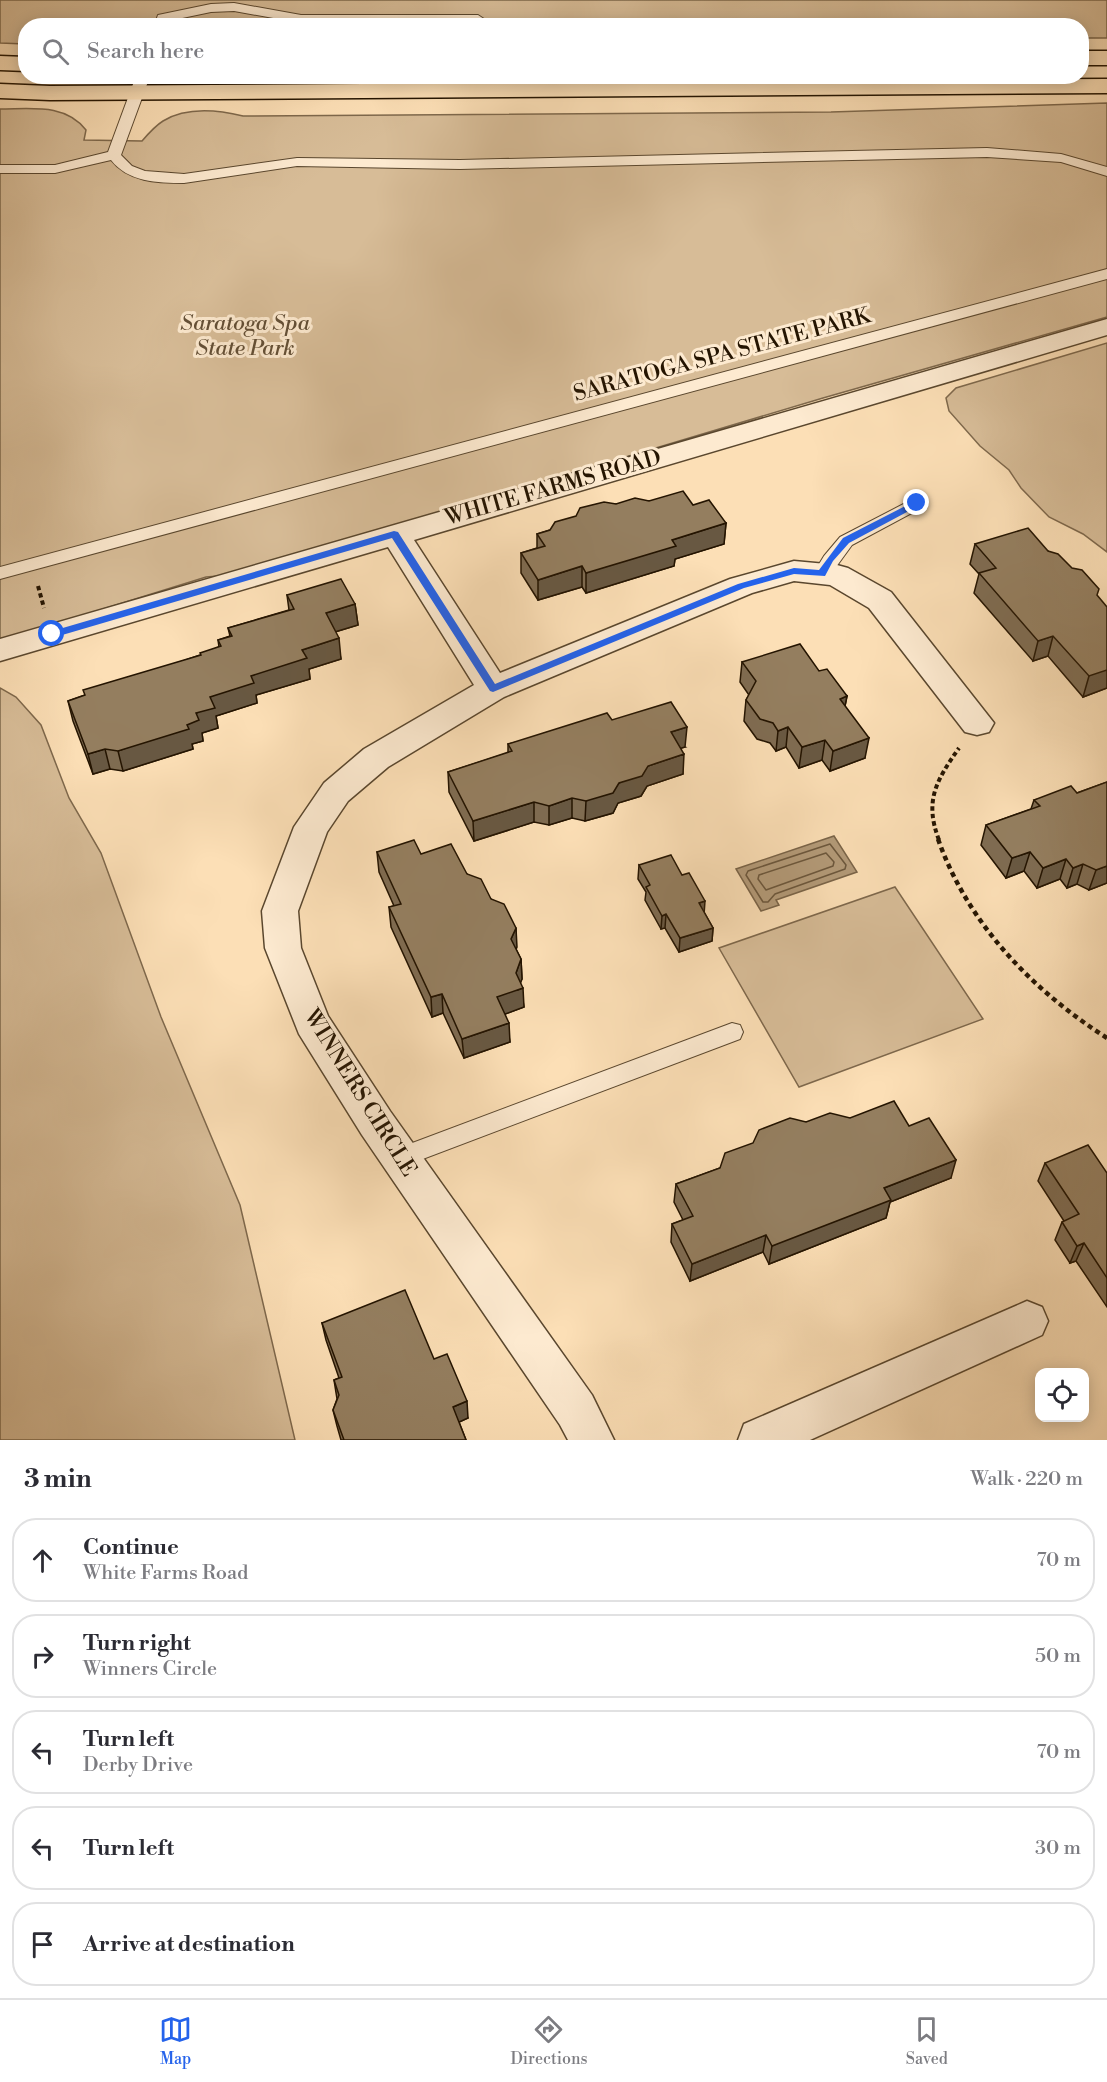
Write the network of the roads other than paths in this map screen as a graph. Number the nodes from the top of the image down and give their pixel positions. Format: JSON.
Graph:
{"nodes":[{"id":1,"x":170,"y":0,"type":"edge"},
{"id":2,"x":163,"y":18,"type":"edge"},
{"id":3,"x":175,"y":18,"type":"edge"},
{"id":4,"x":295,"y":18,"type":"edge"},
{"id":5,"x":1089,"y":58,"type":"edge"},
{"id":6,"x":1107,"y":58,"type":"edge"},
{"id":7,"x":0,"y":63,"type":"edge"},
{"id":8,"x":18,"y":64,"type":"edge"},
{"id":9,"x":140,"y":85,"type":"edge"},
{"id":10,"x":1107,"y":86,"type":"edge"},
{"id":11,"x":0,"y":91,"type":"edge"},
{"id":12,"x":114,"y":155,"type":"junction"},
{"id":13,"x":0,"y":169,"type":"edge"},
{"id":14,"x":1107,"y":172,"type":"edge"},
{"id":15,"x":1107,"y":274,"type":"edge"},
{"id":16,"x":1107,"y":327,"type":"edge"},
{"id":17,"x":917,"y":503,"type":"dead end"},
{"id":18,"x":394,"y":534,"type":"junction"},
{"id":19,"x":0,"y":573,"type":"edge"},
{"id":20,"x":822,"y":574,"type":"junction"},
{"id":21,"x":0,"y":650,"type":"edge"},
{"id":22,"x":493,"y":689,"type":"junction"},
{"id":23,"x":977,"y":723,"type":"dead end"},
{"id":24,"x":732,"y":1032,"type":"dead end"},
{"id":25,"x":399,"y":1158,"type":"junction"},
{"id":26,"x":1027,"y":1321,"type":"dead end"},
{"id":27,"x":592,"y":1440,"type":"edge"},
{"id":28,"x":760,"y":1440,"type":"edge"}],
"edges":[{"from":1,"to":2,"type":"lane"},
{"from":3,"to":4,"type":"lane"},
{"from":5,"to":6,"type":"highway"},
{"from":7,"to":8,"type":"highway"},
{"from":9,"to":10,"type":"highway"},
{"from":9,"to":11,"type":"highway"},
{"from":9,"to":12,"type":"lane"},
{"from":12,"to":13,"type":"lane"},
{"from":12,"to":14,"type":"lane"},
{"from":15,"to":19,"type":"lane","name":"SARATOGA SPA STATE PARK"},
{"from":16,"to":18,"type":"street","name":"WHITE FARMS ROAD"},
{"from":17,"to":20,"type":"lane"},
{"from":18,"to":21,"type":"street","name":"WHITE FARMS ROAD"},
{"from":18,"to":22,"type":"street"},
{"from":20,"to":22,"type":"street","name":"WINNERS CIRCLE"},
{"from":20,"to":23,"type":"street","name":"WINNERS CIRCLE"},
{"from":22,"to":25,"type":"street","name":"WINNERS CIRCLE"},
{"from":24,"to":25,"type":"lane"},
{"from":25,"to":27,"type":"street","name":"WINNERS CIRCLE"},
{"from":26,"to":28,"type":"street"}]}
